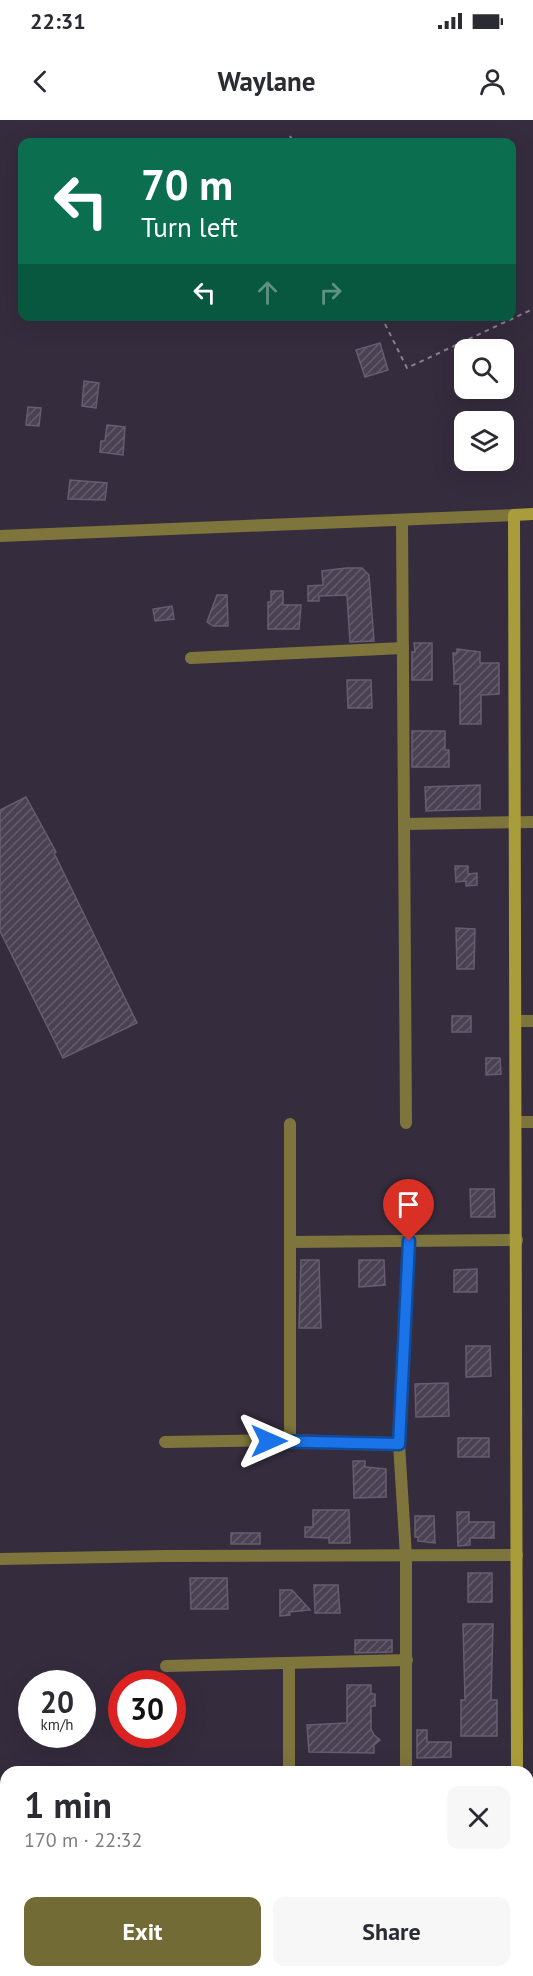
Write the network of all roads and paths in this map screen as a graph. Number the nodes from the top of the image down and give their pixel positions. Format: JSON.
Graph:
{"nodes":[{"id":1,"x":533,"y":309,"type":"edge"},
{"id":2,"x":516,"y":317,"type":"edge"},
{"id":3,"x":384,"y":321,"type":"edge"},
{"id":4,"x":507,"y":321,"type":"edge"},
{"id":5,"x":514,"y":514,"type":"junction"},
{"id":6,"x":533,"y":514,"type":"edge"},
{"id":7,"x":402,"y":521,"type":"junction"},
{"id":8,"x":0,"y":536,"type":"edge"},
{"id":9,"x":403,"y":648,"type":"junction"},
{"id":10,"x":191,"y":658,"type":"dead end"},
{"id":11,"x":516,"y":822,"type":"junction"},
{"id":12,"x":533,"y":822,"type":"edge"},
{"id":13,"x":404,"y":824,"type":"junction"},
{"id":14,"x":517,"y":1021,"type":"junction"},
{"id":15,"x":533,"y":1022,"type":"edge"},
{"id":16,"x":517,"y":1122,"type":"junction"},
{"id":17,"x":533,"y":1122,"type":"edge"},
{"id":18,"x":406,"y":1123,"type":"dead end"},
{"id":19,"x":290,"y":1124,"type":"dead end"},
{"id":20,"x":517,"y":1240,"type":"junction"},
{"id":21,"x":409,"y":1241,"type":"junction"},
{"id":22,"x":290,"y":1242,"type":"junction"},
{"id":23,"x":290,"y":1440,"type":"junction"},
{"id":24,"x":165,"y":1442,"type":"dead end"},
{"id":25,"x":399,"y":1444,"type":"junction"},
{"id":26,"x":517,"y":1555,"type":"junction"},
{"id":27,"x":406,"y":1556,"type":"junction"},
{"id":28,"x":0,"y":1559,"type":"edge"},
{"id":29,"x":407,"y":1660,"type":"junction"},
{"id":30,"x":289,"y":1663,"type":"junction"},
{"id":31,"x":166,"y":1666,"type":"dead end"},
{"id":32,"x":289,"y":1766,"type":"edge"},
{"id":33,"x":406,"y":1766,"type":"edge"},
{"id":34,"x":517,"y":1766,"type":"edge"}],
"edges":[{"from":1,"to":2,"type":"path"},
{"from":3,"to":4,"type":"path"},
{"from":5,"to":6,"type":"street"},
{"from":5,"to":7,"type":"street"},
{"from":5,"to":11,"type":"street"},
{"from":7,"to":8,"type":"street"},
{"from":7,"to":9,"type":"street"},
{"from":9,"to":10,"type":"street"},
{"from":9,"to":13,"type":"street"},
{"from":11,"to":12,"type":"street"},
{"from":11,"to":13,"type":"street"},
{"from":11,"to":14,"type":"street"},
{"from":13,"to":18,"type":"street"},
{"from":14,"to":15,"type":"street"},
{"from":14,"to":16,"type":"street"},
{"from":16,"to":17,"type":"street"},
{"from":16,"to":20,"type":"street"},
{"from":19,"to":22,"type":"street"},
{"from":20,"to":21,"type":"street"},
{"from":20,"to":26,"type":"street"},
{"from":21,"to":22,"type":"street"},
{"from":21,"to":25,"type":"street"},
{"from":22,"to":23,"type":"street"},
{"from":23,"to":24,"type":"street"},
{"from":23,"to":25,"type":"street"},
{"from":25,"to":27,"type":"street"},
{"from":26,"to":27,"type":"street"},
{"from":26,"to":34,"type":"street"},
{"from":27,"to":28,"type":"street"},
{"from":27,"to":29,"type":"street"},
{"from":29,"to":30,"type":"street"},
{"from":29,"to":33,"type":"street"},
{"from":30,"to":31,"type":"street"},
{"from":30,"to":32,"type":"street"}]}
